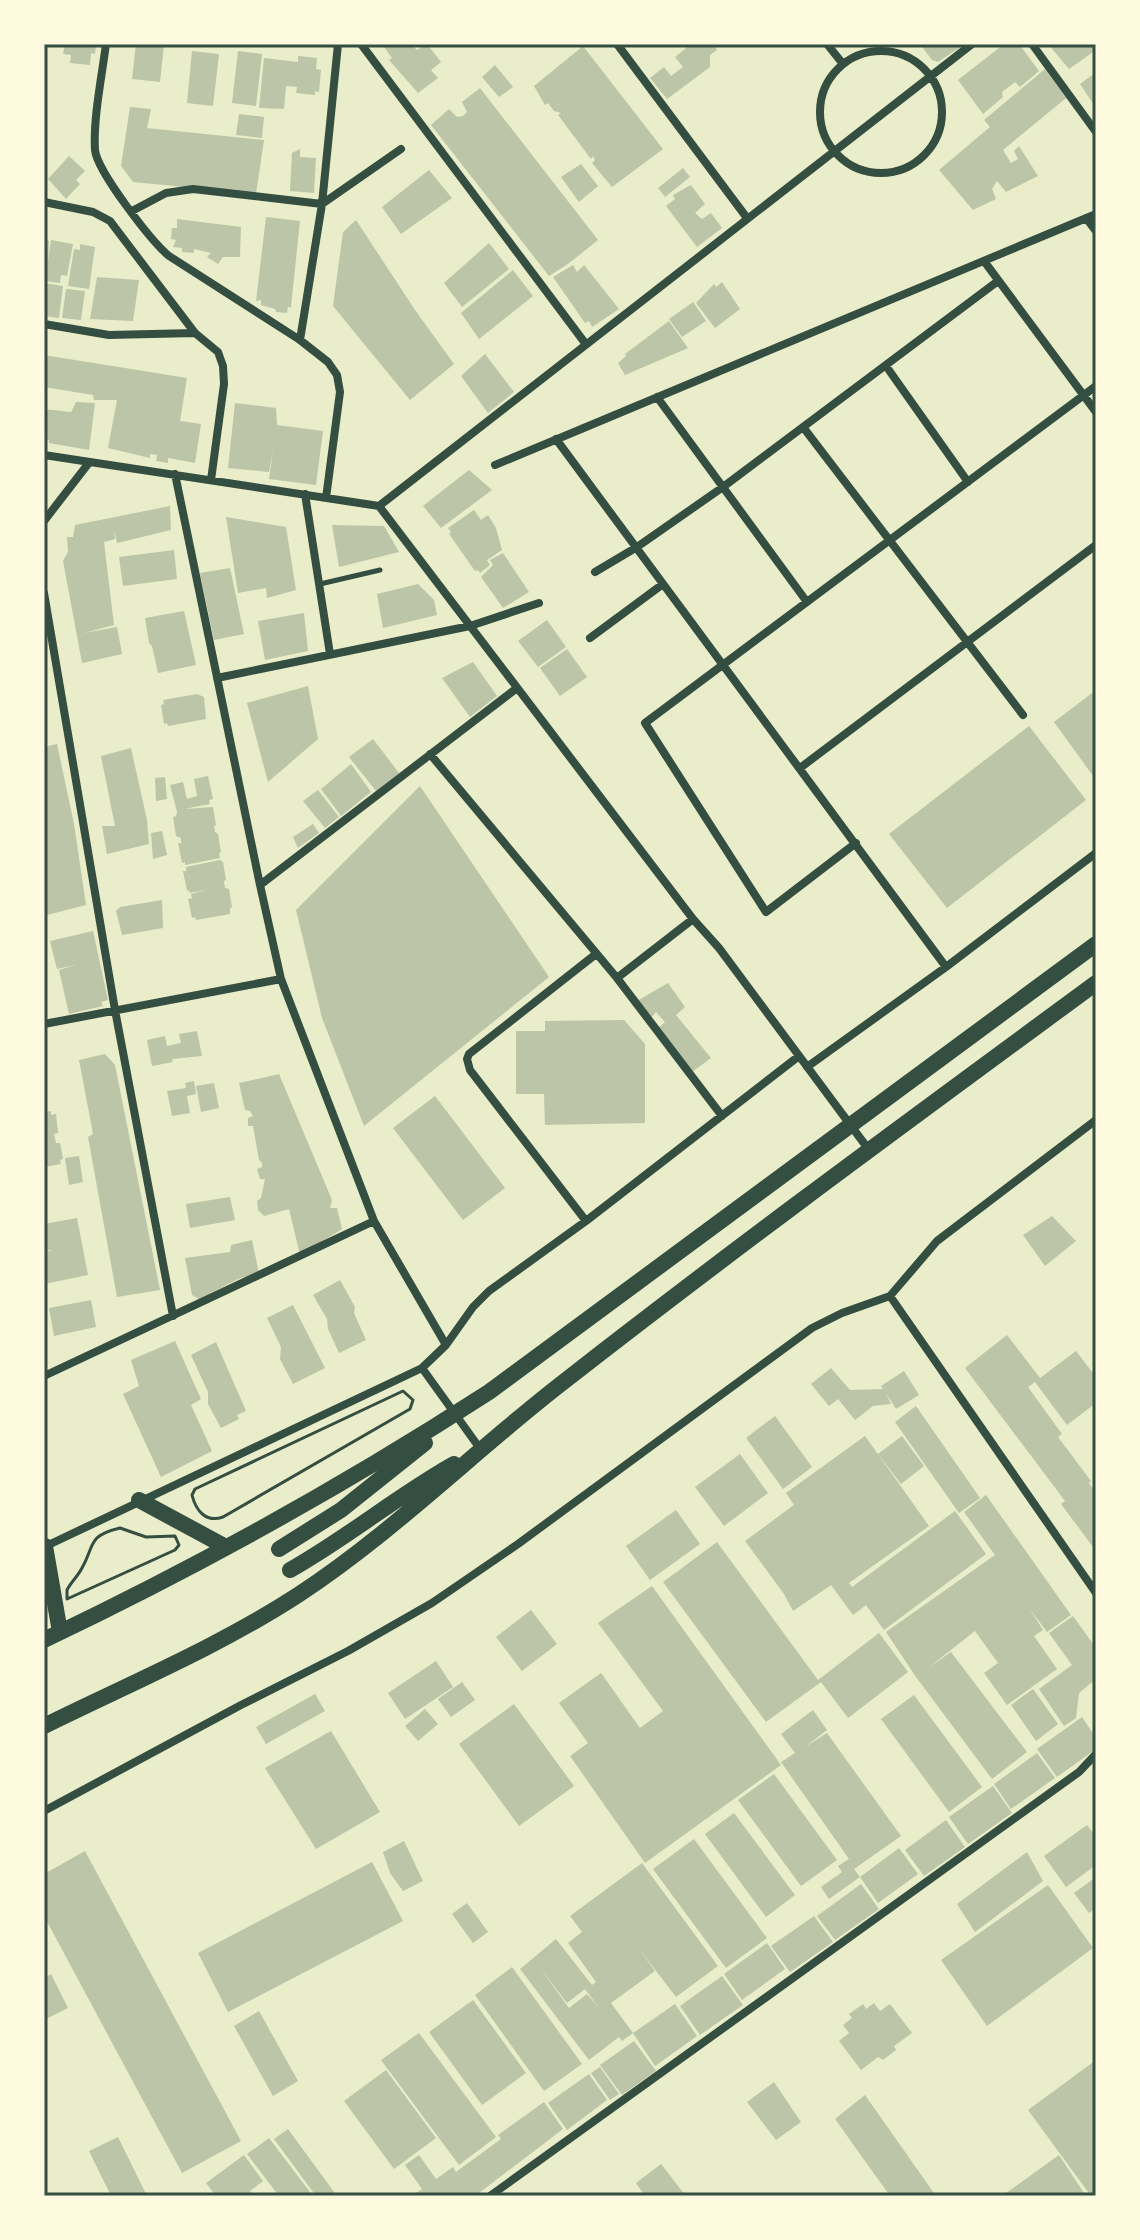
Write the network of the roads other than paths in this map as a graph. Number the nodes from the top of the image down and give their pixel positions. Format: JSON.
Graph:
{"nodes":[{"id":1,"x":106,"y":44,"type":"edge"},
{"id":2,"x":338,"y":44,"type":"edge"},
{"id":3,"x":361,"y":44,"type":"edge"},
{"id":4,"x":617,"y":44,"type":"edge"},
{"id":5,"x":827,"y":44,"type":"edge"},
{"id":6,"x":972,"y":44,"type":"edge"},
{"id":7,"x":1032,"y":44,"type":"edge"},
{"id":8,"x":843,"y":64,"type":"junction"},
{"id":9,"x":930,"y":76,"type":"junction"},
{"id":10,"x":1096,"y":132,"type":"edge"},
{"id":11,"x":401,"y":149,"type":"dead end"},
{"id":12,"x":834,"y":152,"type":"junction"},
{"id":13,"x":44,"y":202,"type":"edge"},
{"id":14,"x":322,"y":204,"type":"junction"},
{"id":15,"x":132,"y":211,"type":"junction"},
{"id":16,"x":1096,"y":214,"type":"edge"},
{"id":17,"x":747,"y":218,"type":"junction"},
{"id":18,"x":1086,"y":218,"type":"junction"},
{"id":19,"x":1096,"y":231,"type":"edge"},
{"id":20,"x":984,"y":261,"type":"junction"},
{"id":21,"x":998,"y":281,"type":"junction"},
{"id":22,"x":44,"y":324,"type":"edge"},
{"id":23,"x":195,"y":333,"type":"junction"},
{"id":24,"x":300,"y":340,"type":"junction"},
{"id":25,"x":585,"y":343,"type":"junction"},
{"id":26,"x":886,"y":366,"type":"junction"},
{"id":27,"x":1096,"y":386,"type":"edge"},
{"id":28,"x":1084,"y":396,"type":"junction"},
{"id":29,"x":657,"y":397,"type":"junction"},
{"id":30,"x":1096,"y":412,"type":"edge"},
{"id":31,"x":803,"y":427,"type":"junction"},
{"id":32,"x":556,"y":439,"type":"junction"},
{"id":33,"x":44,"y":455,"type":"edge"},
{"id":34,"x":88,"y":464,"type":"junction"},
{"id":35,"x":495,"y":465,"type":"dead end"},
{"id":36,"x":175,"y":474,"type":"junction"},
{"id":37,"x":211,"y":480,"type":"junction"},
{"id":38,"x":968,"y":482,"type":"junction"},
{"id":39,"x":723,"y":487,"type":"junction"},
{"id":40,"x":305,"y":494,"type":"junction"},
{"id":41,"x":326,"y":498,"type":"junction"},
{"id":42,"x":379,"y":506,"type":"junction"},
{"id":43,"x":44,"y":521,"type":"edge"},
{"id":44,"x":889,"y":541,"type":"junction"},
{"id":45,"x":1096,"y":545,"type":"edge"},
{"id":46,"x":637,"y":547,"type":"junction"},
{"id":47,"x":380,"y":570,"type":"dead end"},
{"id":48,"x":595,"y":572,"type":"dead end"},
{"id":49,"x":320,"y":584,"type":"junction"},
{"id":50,"x":663,"y":584,"type":"junction"},
{"id":51,"x":44,"y":593,"type":"edge"},
{"id":52,"x":807,"y":602,"type":"junction"},
{"id":53,"x":539,"y":603,"type":"dead end"},
{"id":54,"x":470,"y":626,"type":"junction"},
{"id":55,"x":590,"y":638,"type":"dead end"},
{"id":56,"x":967,"y":642,"type":"junction"},
{"id":57,"x":330,"y":654,"type":"junction"},
{"id":58,"x":723,"y":664,"type":"junction"},
{"id":59,"x":217,"y":678,"type":"junction"},
{"id":60,"x":517,"y":688,"type":"junction"},
{"id":61,"x":1023,"y":715,"type":"dead end"},
{"id":62,"x":430,"y":754,"type":"junction"},
{"id":63,"x":800,"y":768,"type":"junction"},
{"id":64,"x":856,"y":843,"type":"junction"},
{"id":65,"x":1096,"y":853,"type":"edge"},
{"id":66,"x":260,"y":885,"type":"junction"},
{"id":67,"x":693,"y":919,"type":"junction"},
{"id":68,"x":1096,"y":944,"type":"edge"},
{"id":69,"x":596,"y":954,"type":"junction"},
{"id":70,"x":946,"y":967,"type":"junction"},
{"id":71,"x":617,"y":978,"type":"junction"},
{"id":72,"x":281,"y":979,"type":"junction"},
{"id":73,"x":1096,"y":983,"type":"edge"},
{"id":74,"x":115,"y":1010,"type":"junction"},
{"id":75,"x":44,"y":1024,"type":"edge"},
{"id":76,"x":799,"y":1056,"type":"junction"},
{"id":77,"x":807,"y":1067,"type":"junction"},
{"id":78,"x":722,"y":1116,"type":"junction"},
{"id":79,"x":1096,"y":1120,"type":"edge"},
{"id":80,"x":851,"y":1126,"type":"junction"},
{"id":81,"x":869,"y":1150,"type":"junction"},
{"id":82,"x":374,"y":1221,"type":"junction"},
{"id":83,"x":586,"y":1221,"type":"junction"},
{"id":84,"x":890,"y":1296,"type":"junction"},
{"id":85,"x":173,"y":1316,"type":"junction"},
{"id":86,"x":446,"y":1345,"type":"junction"},
{"id":87,"x":422,"y":1368,"type":"junction"},
{"id":88,"x":44,"y":1376,"type":"edge"},
{"id":89,"x":455,"y":1414,"type":"junction"},
{"id":90,"x":481,"y":1450,"type":"junction"},
{"id":91,"x":139,"y":1500,"type":"junction"},
{"id":92,"x":45,"y":1547,"type":"edge"},
{"id":93,"x":226,"y":1547,"type":"junction"},
{"id":94,"x":279,"y":1549,"type":"dead end"},
{"id":95,"x":290,"y":1570,"type":"dead end"},
{"id":96,"x":1096,"y":1593,"type":"edge"},
{"id":97,"x":60,"y":1632,"type":"junction"},
{"id":98,"x":44,"y":1640,"type":"edge"},
{"id":99,"x":44,"y":1726,"type":"edge"},
{"id":100,"x":1096,"y":1754,"type":"edge"},
{"id":101,"x":1096,"y":1764,"type":"edge"},
{"id":102,"x":1079,"y":1772,"type":"junction"},
{"id":103,"x":44,"y":1811,"type":"edge"},
{"id":104,"x":490,"y":2196,"type":"edge"}],
"edges":[{"from":1,"to":15,"type":"street"},
{"from":2,"to":14,"type":"street"},
{"from":3,"to":25,"type":"street"},
{"from":4,"to":17,"type":"street"},
{"from":5,"to":8,"type":"street"},
{"from":6,"to":9,"type":"street"},
{"from":7,"to":10,"type":"street"},
{"from":8,"to":9,"type":"street"},
{"from":8,"to":12,"type":"street"},
{"from":9,"to":12,"type":"street"},
{"from":9,"to":12,"type":"street"},
{"from":11,"to":14,"type":"street"},
{"from":12,"to":17,"type":"street"},
{"from":13,"to":23,"type":"street"},
{"from":14,"to":15,"type":"street"},
{"from":14,"to":24,"type":"street"},
{"from":15,"to":24,"type":"street"},
{"from":16,"to":18,"type":"street"},
{"from":17,"to":25,"type":"street"},
{"from":18,"to":19,"type":"street"},
{"from":18,"to":20,"type":"street"},
{"from":20,"to":21,"type":"street"},
{"from":20,"to":29,"type":"street"},
{"from":21,"to":26,"type":"street"},
{"from":21,"to":28,"type":"street"},
{"from":22,"to":23,"type":"street"},
{"from":23,"to":37,"type":"street"},
{"from":24,"to":41,"type":"street"},
{"from":25,"to":42,"type":"street"},
{"from":26,"to":31,"type":"street"},
{"from":26,"to":38,"type":"street"},
{"from":27,"to":28,"type":"street"},
{"from":28,"to":30,"type":"street"},
{"from":28,"to":38,"type":"street"},
{"from":29,"to":32,"type":"street"},
{"from":29,"to":39,"type":"street"},
{"from":31,"to":39,"type":"street"},
{"from":31,"to":44,"type":"street"},
{"from":32,"to":35,"type":"street"},
{"from":32,"to":46,"type":"street"},
{"from":33,"to":34,"type":"street"},
{"from":34,"to":36,"type":"street"},
{"from":34,"to":43,"type":"street"},
{"from":36,"to":37,"type":"street"},
{"from":36,"to":59,"type":"street"},
{"from":37,"to":40,"type":"street"},
{"from":38,"to":44,"type":"street"},
{"from":39,"to":46,"type":"street"},
{"from":39,"to":52,"type":"street"},
{"from":40,"to":41,"type":"street"},
{"from":40,"to":49,"type":"street"},
{"from":41,"to":42,"type":"street"},
{"from":42,"to":54,"type":"street"},
{"from":44,"to":52,"type":"street"},
{"from":44,"to":56,"type":"street"},
{"from":45,"to":56,"type":"street"},
{"from":46,"to":48,"type":"street"},
{"from":46,"to":50,"type":"street"},
{"from":47,"to":49,"type":"lane"},
{"from":49,"to":57,"type":"street"},
{"from":50,"to":55,"type":"street"},
{"from":50,"to":58,"type":"street"},
{"from":51,"to":74,"type":"street"},
{"from":52,"to":58,"type":"street"},
{"from":53,"to":54,"type":"street"},
{"from":54,"to":57,"type":"street"},
{"from":54,"to":60,"type":"street"},
{"from":56,"to":61,"type":"street"},
{"from":56,"to":63,"type":"street"},
{"from":57,"to":59,"type":"street"},
{"from":58,"to":63,"type":"street"},
{"from":58,"to":64,"type":"street"},
{"from":59,"to":66,"type":"street"},
{"from":60,"to":62,"type":"street"},
{"from":60,"to":67,"type":"street"},
{"from":62,"to":66,"type":"street"},
{"from":62,"to":69,"type":"street"},
{"from":63,"to":64,"type":"street"},
{"from":64,"to":70,"type":"street"},
{"from":65,"to":70,"type":"street"},
{"from":66,"to":72,"type":"street"},
{"from":67,"to":71,"type":"street"},
{"from":67,"to":76,"type":"street"},
{"from":68,"to":80,"type":"highway"},
{"from":69,"to":71,"type":"street"},
{"from":69,"to":83,"type":"street"},
{"from":70,"to":77,"type":"street"},
{"from":71,"to":78,"type":"street"},
{"from":72,"to":74,"type":"street"},
{"from":72,"to":82,"type":"street"},
{"from":73,"to":81,"type":"highway"},
{"from":74,"to":75,"type":"street"},
{"from":74,"to":85,"type":"street"},
{"from":76,"to":77,"type":"street"},
{"from":76,"to":78,"type":"street"},
{"from":77,"to":80,"type":"street"},
{"from":78,"to":83,"type":"street"},
{"from":79,"to":84,"type":"street"},
{"from":80,"to":81,"type":"street"},
{"from":80,"to":89,"type":"highway"},
{"from":81,"to":90,"type":"highway"},
{"from":82,"to":85,"type":"street"},
{"from":82,"to":86,"type":"street"},
{"from":83,"to":86,"type":"street"},
{"from":84,"to":96,"type":"street"},
{"from":84,"to":103,"type":"street"},
{"from":85,"to":88,"type":"street"},
{"from":86,"to":87,"type":"street"},
{"from":87,"to":89,"type":"street"},
{"from":87,"to":91,"type":"street"},
{"from":89,"to":90,"type":"street"},
{"from":89,"to":93,"type":"highway"},
{"from":89,"to":94,"type":"highway"},
{"from":90,"to":95,"type":"highway"},
{"from":90,"to":99,"type":"highway"},
{"from":91,"to":92,"type":"street"},
{"from":91,"to":93,"type":"highway"},
{"from":92,"to":97,"type":"highway"},
{"from":93,"to":97,"type":"highway"},
{"from":97,"to":98,"type":"highway"},
{"from":100,"to":102,"type":"street"},
{"from":101,"to":102,"type":"street"},
{"from":102,"to":104,"type":"street"}]}
